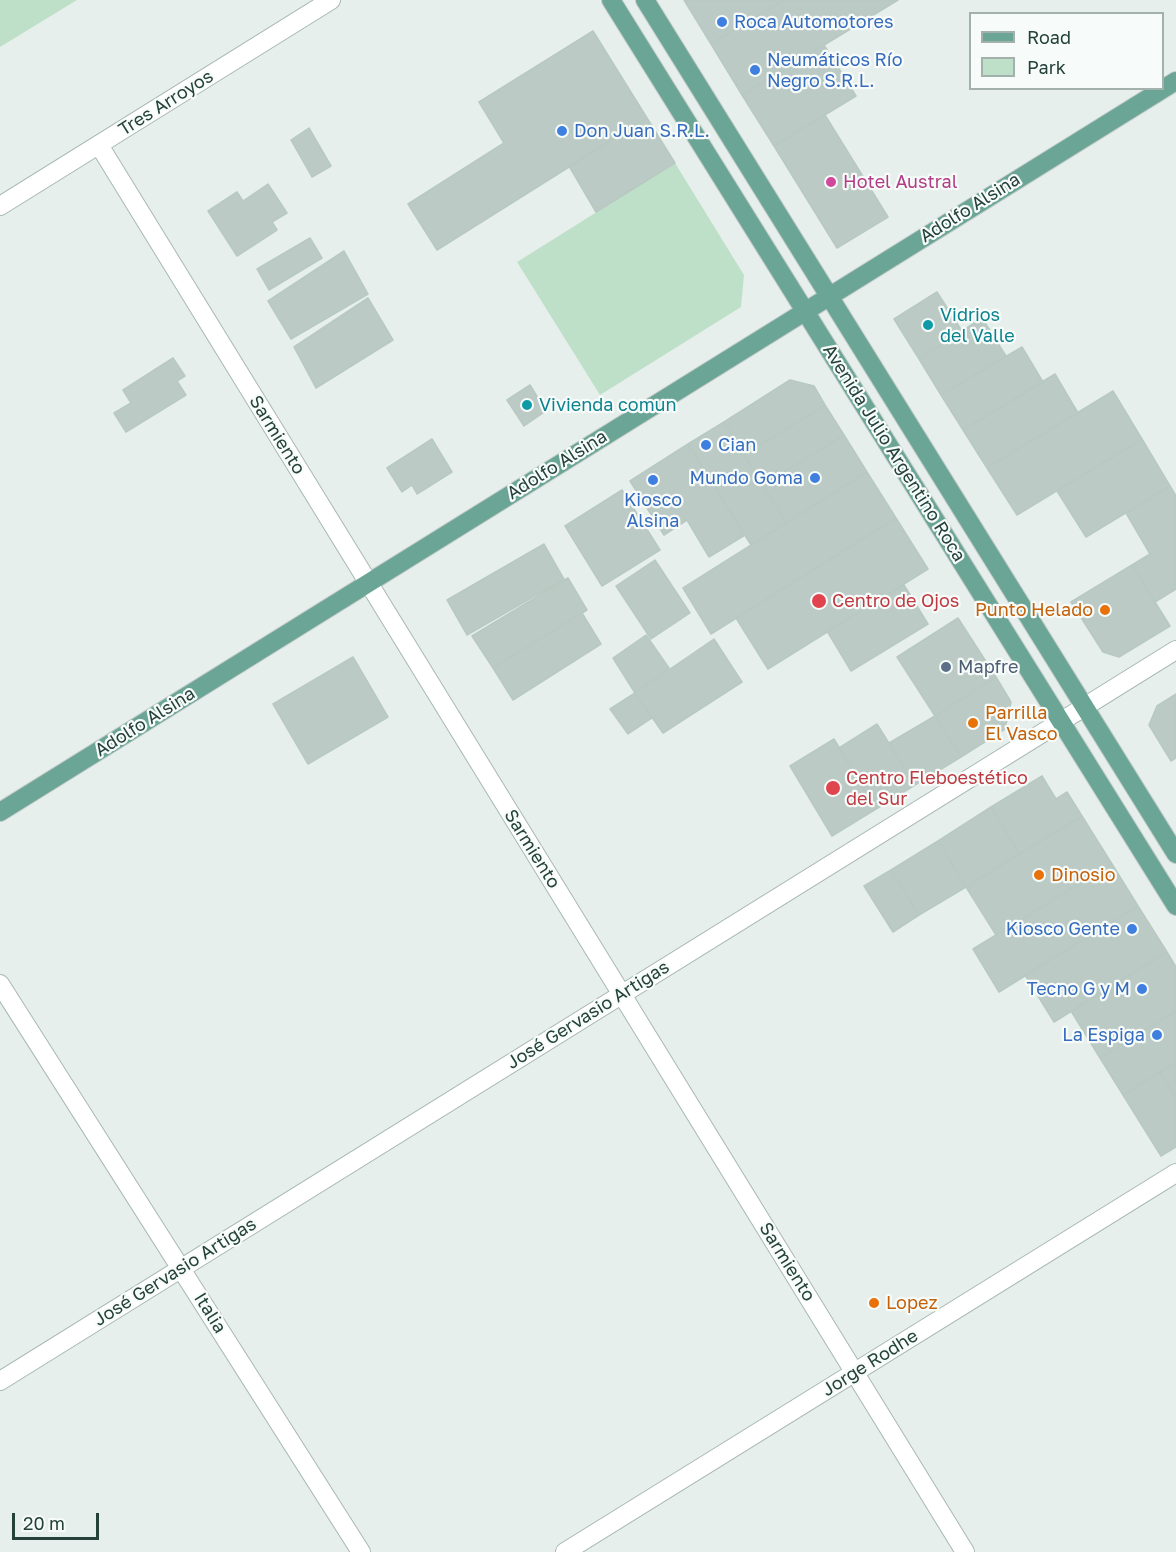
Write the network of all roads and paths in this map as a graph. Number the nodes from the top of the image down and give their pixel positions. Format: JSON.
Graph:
{"nodes":[{"id":1,"x":331,"y":0,"type":"edge"},
{"id":2,"x":611,"y":0,"type":"edge"},
{"id":3,"x":645,"y":0,"type":"edge"},
{"id":4,"x":1161,"y":90,"type":"edge"},
{"id":5,"x":99,"y":145,"type":"junction"},
{"id":6,"x":0,"y":206,"type":"edge"},
{"id":7,"x":828,"y":296,"type":"junction"},
{"id":8,"x":805,"y":311,"type":"junction"},
{"id":9,"x":368,"y":582,"type":"junction"},
{"id":10,"x":1176,"y":650,"type":"edge"},
{"id":11,"x":1084,"y":707,"type":"junction"},
{"id":12,"x":1061,"y":721,"type":"junction"},
{"id":13,"x":0,"y":812,"type":"edge"},
{"id":14,"x":1176,"y":854,"type":"edge"},
{"id":15,"x":1176,"y":906,"type":"edge"},
{"id":16,"x":0,"y":984,"type":"edge"},
{"id":17,"x":622,"y":994,"type":"junction"},
{"id":18,"x":1176,"y":1173,"type":"edge"},
{"id":19,"x":181,"y":1268,"type":"junction"},
{"id":20,"x":855,"y":1372,"type":"junction"},
{"id":21,"x":0,"y":1381,"type":"edge"},
{"id":22,"x":361,"y":1552,"type":"edge"},
{"id":23,"x":565,"y":1552,"type":"edge"},
{"id":24,"x":965,"y":1552,"type":"edge"}],
"edges":[{"from":1,"to":5,"type":"street","name":"Tres Arroyos"},
{"from":2,"to":8,"type":"main road","name":"Avenida Julio Argentino Roca"},
{"from":3,"to":7,"type":"main road","name":"Avenida Julio Argentino Roca"},
{"from":4,"to":7,"type":"main road","name":"Adolfo Alsina"},
{"from":5,"to":6,"type":"street","name":"Tres Arroyos"},
{"from":5,"to":9,"type":"street","name":"Sarmiento"},
{"from":7,"to":8,"type":"main road","name":"Adolfo Alsina"},
{"from":7,"to":11,"type":"main road","name":"Avenida Julio Argentino Roca"},
{"from":8,"to":9,"type":"main road","name":"Adolfo Alsina"},
{"from":8,"to":12,"type":"main road","name":"Avenida Julio Argentino Roca"},
{"from":9,"to":13,"type":"main road","name":"Adolfo Alsina"},
{"from":9,"to":17,"type":"street","name":"Sarmiento"},
{"from":10,"to":11,"type":"street","name":"José Gervasio Artigas"},
{"from":11,"to":12,"type":"street","name":"José Gervasio Artigas"},
{"from":11,"to":14,"type":"main road","name":"Avenida Julio Argentino Roca"},
{"from":12,"to":15,"type":"main road","name":"Avenida Julio Argentino Roca"},
{"from":12,"to":17,"type":"street","name":"José Gervasio Artigas"},
{"from":16,"to":19,"type":"street","name":"Italia"},
{"from":17,"to":19,"type":"street","name":"José Gervasio Artigas"},
{"from":17,"to":20,"type":"street","name":"Sarmiento"},
{"from":18,"to":20,"type":"street","name":"Jorge Rodhe"},
{"from":19,"to":21,"type":"street","name":"José Gervasio Artigas"},
{"from":19,"to":22,"type":"street","name":"Italia"},
{"from":20,"to":23,"type":"street","name":"Jorge Rodhe"},
{"from":20,"to":24,"type":"street","name":"Sarmiento"}]}
